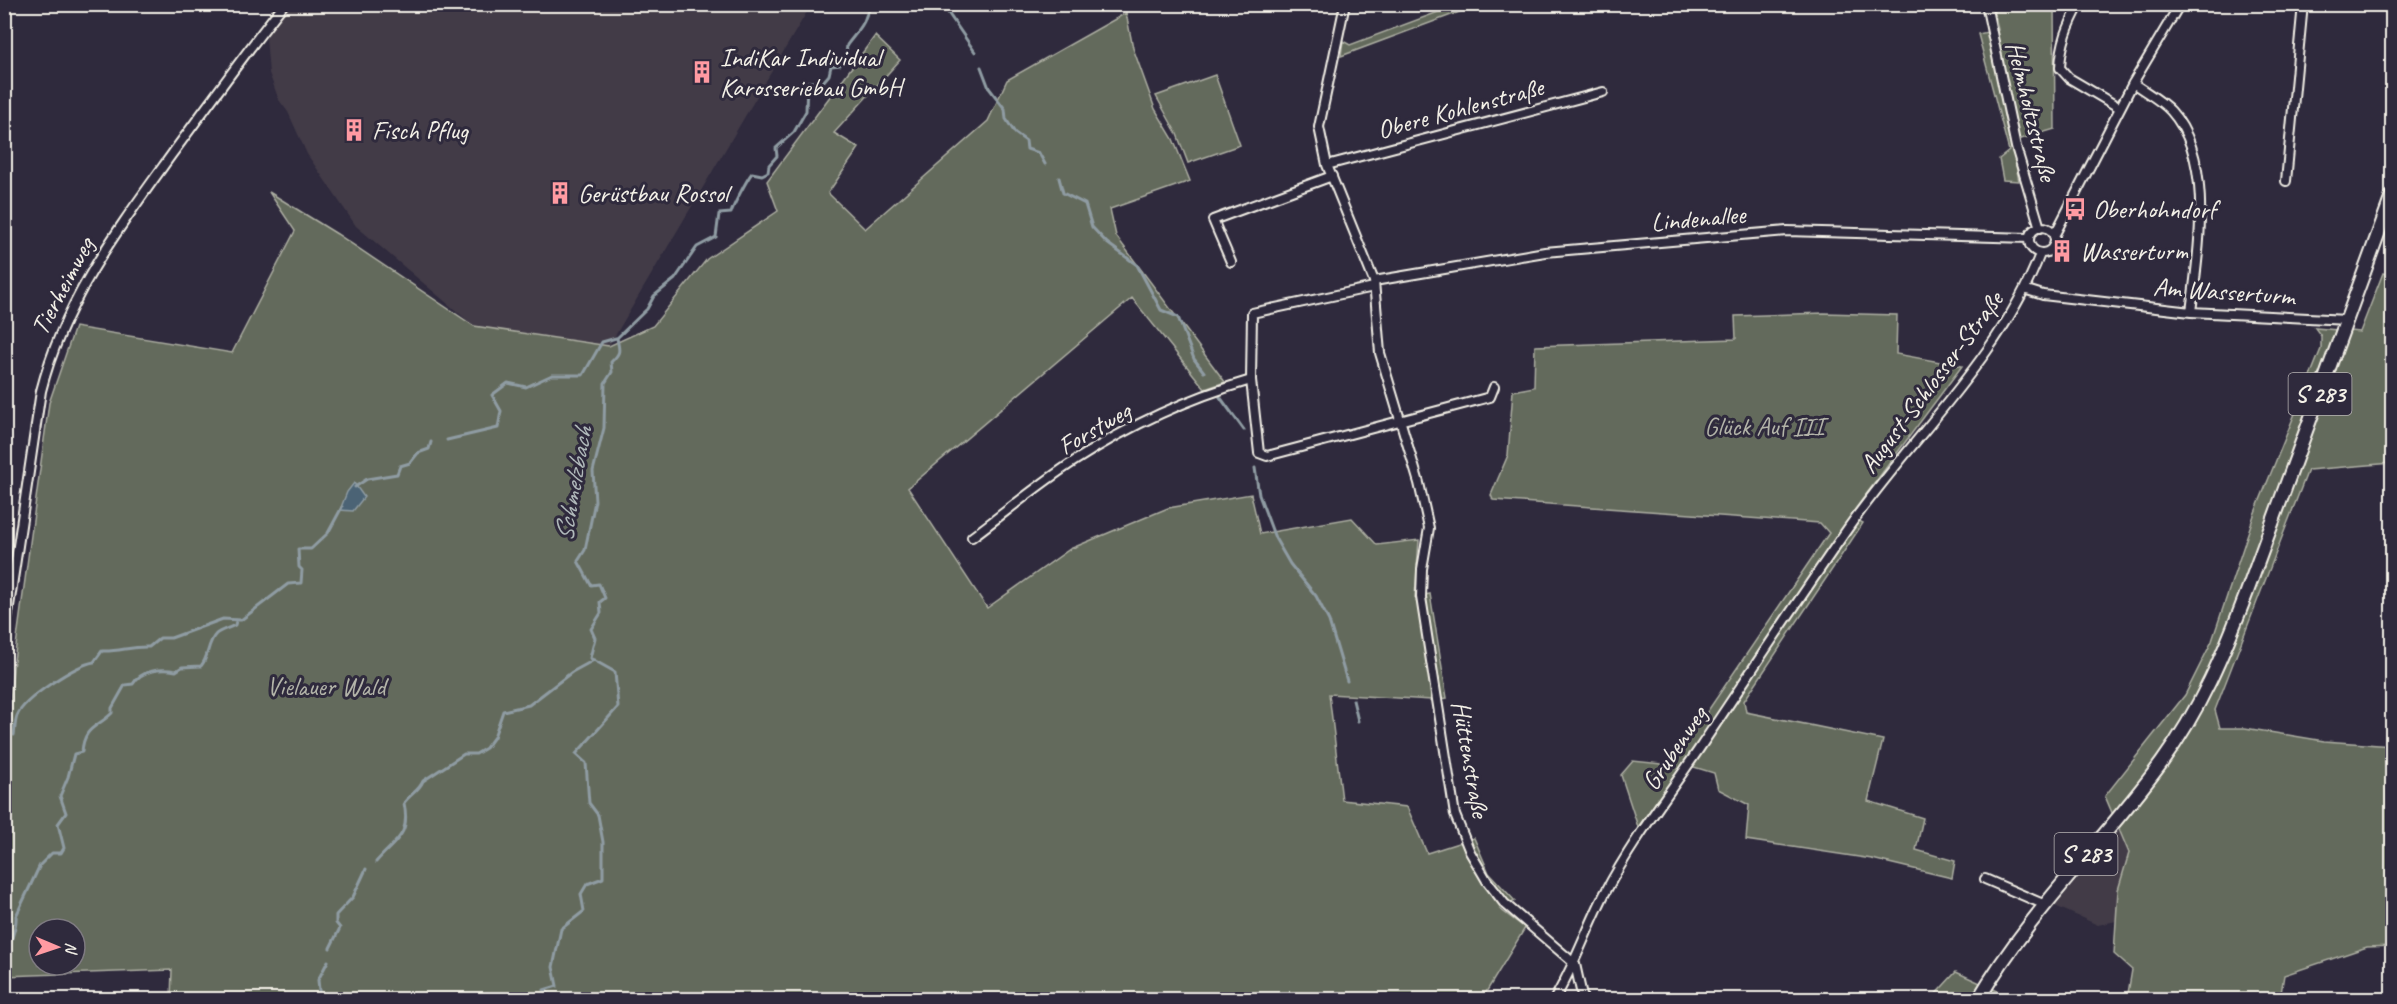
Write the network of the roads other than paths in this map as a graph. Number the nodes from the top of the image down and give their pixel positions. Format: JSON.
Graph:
{"nodes":[{"id":1,"x":284,"y":4,"type":"edge"},
{"id":2,"x":1345,"y":4,"type":"edge"},
{"id":3,"x":1986,"y":4,"type":"edge"},
{"id":4,"x":2080,"y":4,"type":"edge"},
{"id":5,"x":2180,"y":4,"type":"edge"},
{"id":6,"x":2303,"y":4,"type":"edge"},
{"id":7,"x":2133,"y":83,"type":"junction"},
{"id":8,"x":1603,"y":92,"type":"dead end"},
{"id":9,"x":2120,"y":108,"type":"junction"},
{"id":10,"x":1327,"y":165,"type":"junction"},
{"id":11,"x":1332,"y":176,"type":"junction"},
{"id":12,"x":2286,"y":181,"type":"dead end"},
{"id":13,"x":2392,"y":196,"type":"edge"},
{"id":14,"x":2040,"y":228,"type":"junction"},
{"id":15,"x":2054,"y":236,"type":"junction"},
{"id":16,"x":2029,"y":238,"type":"junction"},
{"id":17,"x":2040,"y":254,"type":"junction"},
{"id":18,"x":1231,"y":262,"type":"dead end"},
{"id":19,"x":1374,"y":284,"type":"junction"},
{"id":20,"x":2027,"y":290,"type":"junction"},
{"id":21,"x":2191,"y":312,"type":"junction"},
{"id":22,"x":2347,"y":320,"type":"junction"},
{"id":23,"x":1251,"y":380,"type":"junction"},
{"id":24,"x":1494,"y":387,"type":"dead end"},
{"id":25,"x":1401,"y":421,"type":"junction"},
{"id":26,"x":1846,"y":530,"type":"joint"},
{"id":27,"x":972,"y":537,"type":"dead end"},
{"id":28,"x":4,"y":640,"type":"edge"},
{"id":29,"x":1985,"y":879,"type":"dead end"},
{"id":30,"x":2043,"y":904,"type":"junction"},
{"id":31,"x":1575,"y":964,"type":"junction"},
{"id":32,"x":1554,"y":999,"type":"edge"},
{"id":33,"x":1583,"y":999,"type":"edge"},
{"id":34,"x":1978,"y":999,"type":"edge"}],
"edges":[{"from":1,"to":28,"type":"street","name":"Tierheimweg"},
{"from":2,"to":10,"type":"street"},
{"from":3,"to":14,"type":"street","name":"Helmholtzstraße"},
{"from":4,"to":9,"type":"street"},
{"from":5,"to":7,"type":"street"},
{"from":6,"to":12,"type":"street"},
{"from":7,"to":9,"type":"street"},
{"from":7,"to":21,"type":"street"},
{"from":8,"to":10,"type":"street","name":"Obere Kohlenstraße"},
{"from":9,"to":15,"type":"street"},
{"from":10,"to":11,"type":"street"},
{"from":11,"to":18,"type":"street"},
{"from":11,"to":19,"type":"street"},
{"from":13,"to":22,"type":"main road","number":"S 283"},
{"from":14,"to":15,"type":"street"},
{"from":14,"to":16,"type":"street"},
{"from":15,"to":17,"type":"street"},
{"from":16,"to":17,"type":"street"},
{"from":16,"to":19,"type":"street","name":"Lindenallee"},
{"from":17,"to":20,"type":"street","name":"August-Schlosser-Straße"},
{"from":19,"to":23,"type":"street"},
{"from":19,"to":25,"type":"street"},
{"from":20,"to":21,"type":"street","name":"Am Wasserturm"},
{"from":20,"to":26,"type":"street","name":"August-Schlosser-Straße"},
{"from":21,"to":22,"type":"street","name":"Am Wasserturm"},
{"from":22,"to":30,"type":"main road","number":"S 283"},
{"from":23,"to":25,"type":"street"},
{"from":23,"to":27,"type":"street","name":"Forstweg"},
{"from":24,"to":25,"type":"street"},
{"from":25,"to":31,"type":"street","name":"Hüttenstraße"},
{"from":26,"to":31,"type":"street","name":"Grubenweg"},
{"from":29,"to":30,"type":"street"},
{"from":30,"to":34,"type":"main road","number":"S 283"},
{"from":31,"to":32,"type":"street","name":"Grubenweg"},
{"from":31,"to":33,"type":"street"}]}
